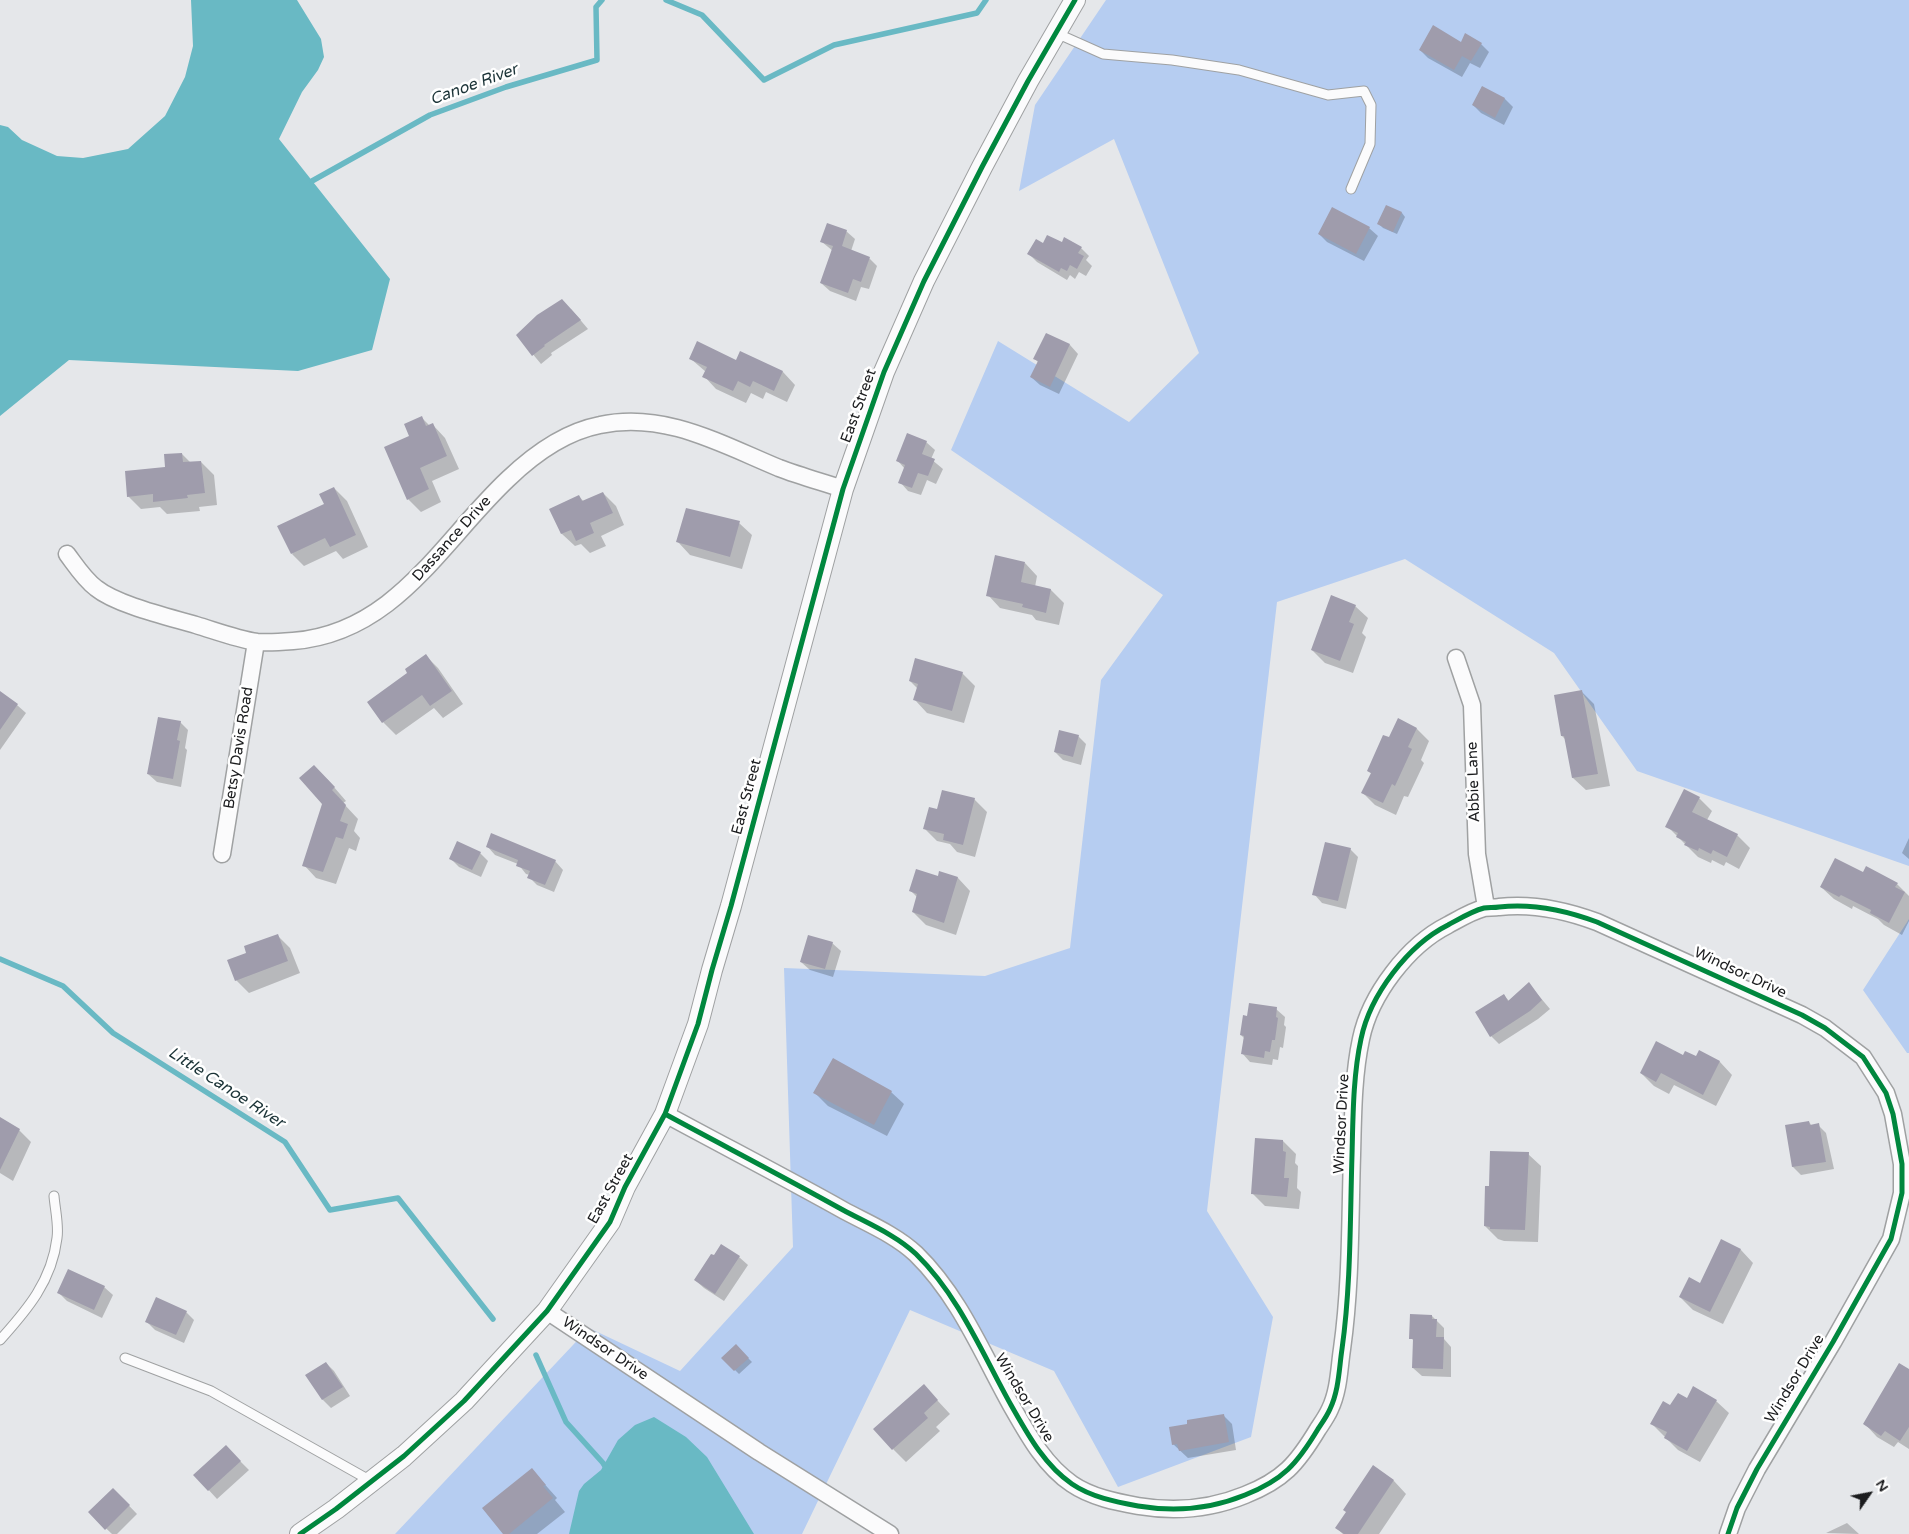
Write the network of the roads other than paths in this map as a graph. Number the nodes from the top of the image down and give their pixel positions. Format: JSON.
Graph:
{"nodes":[{"id":1,"x":1075,"y":0,"type":"edge"},
{"id":2,"x":1056,"y":33,"type":"junction"},
{"id":3,"x":1352,"y":189,"type":"dead end"},
{"id":4,"x":843,"y":489,"type":"junction"},
{"id":5,"x":67,"y":554,"type":"dead end"},
{"id":6,"x":256,"y":642,"type":"junction"},
{"id":7,"x":1456,"y":658,"type":"dead end"},
{"id":8,"x":222,"y":854,"type":"dead end"},
{"id":9,"x":1486,"y":907,"type":"junction"},
{"id":10,"x":665,"y":1114,"type":"junction"},
{"id":11,"x":54,"y":1196,"type":"dead end"},
{"id":12,"x":547,"y":1311,"type":"junction"},
{"id":13,"x":0,"y":1340,"type":"edge"},
{"id":14,"x":125,"y":1358,"type":"dead end"},
{"id":15,"x":372,"y":1482,"type":"junction"},
{"id":16,"x":300,"y":1534,"type":"edge"},
{"id":17,"x":890,"y":1534,"type":"edge"},
{"id":18,"x":1728,"y":1534,"type":"edge"}],
"edges":[{"from":1,"to":2,"type":"street","name":"East Street"},
{"from":2,"to":3,"type":"lane"},
{"from":2,"to":4,"type":"street","name":"East Street"},
{"from":4,"to":6,"type":"street","name":"Dassance Drive"},
{"from":4,"to":10,"type":"street","name":"East Street"},
{"from":5,"to":6,"type":"street","name":"Dassance Drive"},
{"from":6,"to":8,"type":"street","name":"Betsy Davis Road"},
{"from":7,"to":9,"type":"street","name":"Abbie Lane"},
{"from":9,"to":10,"type":"street","name":"Windsor Drive"},
{"from":9,"to":18,"type":"street","name":"Windsor Drive"},
{"from":10,"to":12,"type":"street","name":"East Street"},
{"from":11,"to":13,"type":"lane"},
{"from":12,"to":15,"type":"street","name":"East Street"},
{"from":12,"to":17,"type":"street","name":"Windsor Drive"},
{"from":14,"to":15,"type":"lane"},
{"from":15,"to":16,"type":"street","name":"East Street"}]}
